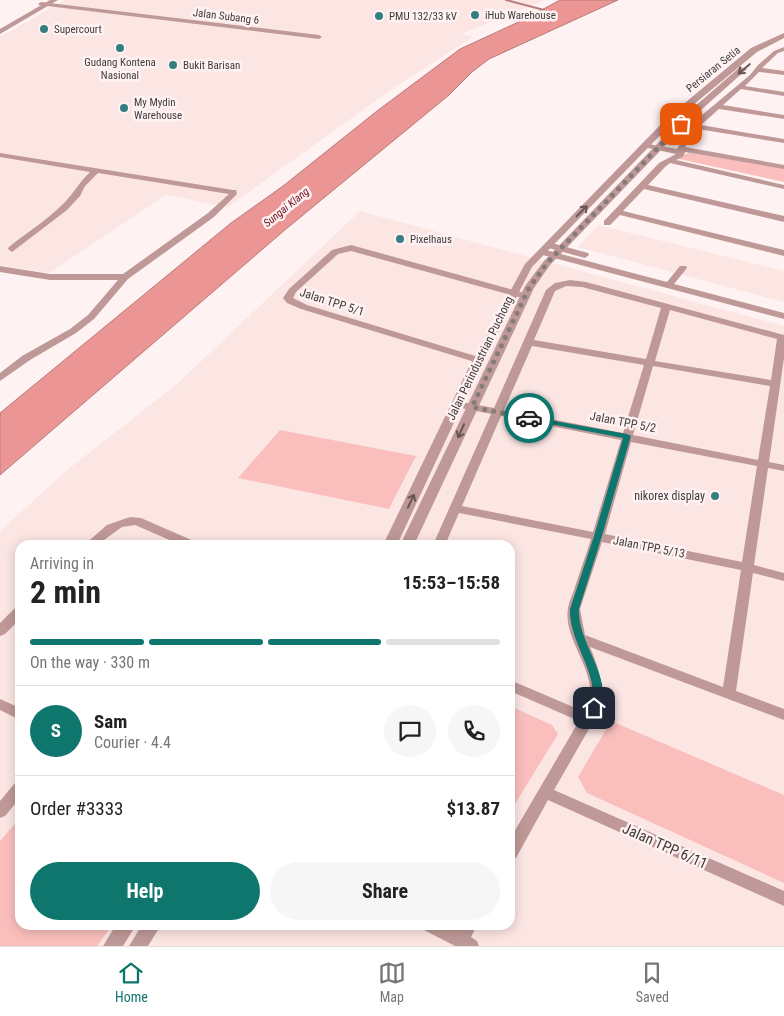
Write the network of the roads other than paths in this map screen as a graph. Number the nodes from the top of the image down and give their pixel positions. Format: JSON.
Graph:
{"nodes":[{"id":1,"x":55,"y":0,"type":"edge"},
{"id":2,"x":46,"y":3,"type":"edge"},
{"id":3,"x":0,"y":27,"type":"edge"},
{"id":4,"x":0,"y":32,"type":"edge"},
{"id":5,"x":784,"y":35,"type":"edge"},
{"id":6,"x":319,"y":38,"type":"dead end"},
{"id":7,"x":784,"y":42,"type":"edge"},
{"id":8,"x":784,"y":49,"type":"edge"},
{"id":9,"x":780,"y":53,"type":"edge"},
{"id":10,"x":758,"y":70,"type":"junction"},
{"id":11,"x":784,"y":73,"type":"edge"},
{"id":12,"x":739,"y":87,"type":"junction"},
{"id":13,"x":784,"y":94,"type":"edge"},
{"id":14,"x":716,"y":106,"type":"junction"},
{"id":15,"x":784,"y":117,"type":"edge"},
{"id":16,"x":695,"y":126,"type":"junction"},
{"id":17,"x":784,"y":140,"type":"edge"},
{"id":18,"x":644,"y":147,"type":"junction"},
{"id":19,"x":661,"y":151,"type":"junction"},
{"id":20,"x":0,"y":155,"type":"edge"},
{"id":21,"x":678,"y":155,"type":"junction"},
{"id":22,"x":784,"y":167,"type":"edge"},
{"id":23,"x":96,"y":170,"type":"junction"},
{"id":24,"x":643,"y":186,"type":"junction"},
{"id":25,"x":784,"y":186,"type":"edge"},
{"id":26,"x":619,"y":212,"type":"junction"},
{"id":27,"x":784,"y":219,"type":"edge"},
{"id":28,"x":607,"y":223,"type":"dead end"},
{"id":29,"x":12,"y":249,"type":"dead end"},
{"id":30,"x":554,"y":252,"type":"junction"},
{"id":31,"x":784,"y":253,"type":"edge"},
{"id":32,"x":683,"y":268,"type":"dead end"},
{"id":33,"x":4,"y":270,"type":"edge"},
{"id":34,"x":0,"y":277,"type":"edge"},
{"id":35,"x":124,"y":277,"type":"junction"},
{"id":36,"x":671,"y":282,"type":"junction"},
{"id":37,"x":512,"y":292,"type":"junction"},
{"id":38,"x":526,"y":296,"type":"junction"},
{"id":39,"x":666,"y":306,"type":"junction"},
{"id":40,"x":784,"y":308,"type":"edge"},
{"id":41,"x":784,"y":316,"type":"edge"},
{"id":42,"x":783,"y":338,"type":"edge"},
{"id":43,"x":528,"y":342,"type":"junction"},
{"id":44,"x":478,"y":360,"type":"junction"},
{"id":45,"x":650,"y":362,"type":"junction"},
{"id":46,"x":0,"y":378,"type":"edge"},
{"id":47,"x":774,"y":384,"type":"junction"},
{"id":48,"x":456,"y":404,"type":"junction"},
{"id":49,"x":472,"y":407,"type":"junction"},
{"id":50,"x":497,"y":412,"type":"junction"},
{"id":51,"x":627,"y":436,"type":"junction"},
{"id":52,"x":763,"y":463,"type":"junction"},
{"id":53,"x":784,"y":468,"type":"edge"},
{"id":54,"x":455,"y":508,"type":"junction"},
{"id":55,"x":598,"y":536,"type":"junction"},
{"id":56,"x":96,"y":540,"type":"edge"},
{"id":57,"x":181,"y":540,"type":"edge"},
{"id":58,"x":392,"y":540,"type":"edge"},
{"id":59,"x":409,"y":540,"type":"edge"},
{"id":60,"x":441,"y":540,"type":"edge"},
{"id":61,"x":748,"y":566,"type":"junction"},
{"id":62,"x":784,"y":576,"type":"edge"},
{"id":63,"x":15,"y":616,"type":"edge"},
{"id":64,"x":0,"y":631,"type":"edge"},
{"id":65,"x":582,"y":639,"type":"junction"},
{"id":66,"x":515,"y":687,"type":"edge"},
{"id":67,"x":729,"y":693,"type":"junction"},
{"id":68,"x":0,"y":704,"type":"edge"},
{"id":69,"x":15,"y":712,"type":"edge"},
{"id":70,"x":784,"y":715,"type":"edge"},
{"id":71,"x":588,"y":719,"type":"junction"},
{"id":72,"x":545,"y":792,"type":"junction"},
{"id":73,"x":15,"y":793,"type":"edge"},
{"id":74,"x":0,"y":812,"type":"edge"},
{"id":75,"x":515,"y":844,"type":"edge"},
{"id":76,"x":784,"y":899,"type":"edge"},
{"id":77,"x":123,"y":930,"type":"edge"},
{"id":78,"x":149,"y":930,"type":"edge"},
{"id":79,"x":440,"y":930,"type":"edge"},
{"id":80,"x":468,"y":930,"type":"edge"},
{"id":81,"x":465,"y":943,"type":"edge"},
{"id":82,"x":112,"y":946,"type":"edge"},
{"id":83,"x":138,"y":946,"type":"edge"}],
"edges":[{"from":1,"to":2,"type":"street"},
{"from":2,"to":3,"type":"street"},
{"from":2,"to":4,"type":"street"},
{"from":2,"to":6,"type":"street","name":"Jalan Subang 6"},
{"from":5,"to":18,"type":"street","name":"Persiaran Setia"},
{"from":7,"to":19,"type":"street","name":"Persiaran Setia","one_way":true},
{"from":8,"to":9,"type":"street"},
{"from":9,"to":10,"type":"street"},
{"from":10,"to":11,"type":"street"},
{"from":10,"to":12,"type":"street"},
{"from":12,"to":13,"type":"street"},
{"from":12,"to":14,"type":"street"},
{"from":14,"to":15,"type":"street"},
{"from":14,"to":16,"type":"street"},
{"from":16,"to":17,"type":"street"},
{"from":16,"to":21,"type":"street"},
{"from":18,"to":19,"type":"street"},
{"from":30,"to":18,"type":"street","name":"Jalan Perindustrian Puchong","one_way":true},
{"from":19,"to":21,"type":"street"},
{"from":19,"to":30,"type":"street","name":"Jalan Perindustrian Puchong"},
{"from":20,"to":23,"type":"street"},
{"from":21,"to":22,"type":"street"},
{"from":21,"to":24,"type":"street"},
{"from":21,"to":25,"type":"street"},
{"from":23,"to":29,"type":"street"},
{"from":23,"to":35,"type":"street"},
{"from":24,"to":26,"type":"street"},
{"from":24,"to":27,"type":"street"},
{"from":26,"to":28,"type":"street"},
{"from":26,"to":31,"type":"street"},
{"from":30,"to":36,"type":"street"},
{"from":30,"to":37,"type":"street","name":"Jalan Perindustrian Puchong"},
{"from":30,"to":38,"type":"street","name":"Jalan Perindustrian Puchong"},
{"from":32,"to":36,"type":"street"},
{"from":33,"to":34,"type":"street"},
{"from":33,"to":35,"type":"street"},
{"from":35,"to":46,"type":"street"},
{"from":36,"to":40,"type":"street"},
{"from":36,"to":41,"type":"street"},
{"from":37,"to":38,"type":"street","name":"Jalan TPP 5/1"},
{"from":37,"to":44,"type":"street","name":"Jalan Perindustrian Puchong"},
{"from":37,"to":44,"type":"street","name":"Jalan TPP 5/1"},
{"from":38,"to":49,"type":"street","name":"Jalan Perindustrian Puchong"},
{"from":39,"to":42,"type":"street"},
{"from":39,"to":43,"type":"street"},
{"from":39,"to":45,"type":"street"},
{"from":42,"to":47,"type":"street"},
{"from":43,"to":45,"type":"street"},
{"from":43,"to":50,"type":"street"},
{"from":44,"to":48,"type":"street","name":"Jalan Perindustrian Puchong"},
{"from":45,"to":47,"type":"street"},
{"from":45,"to":51,"type":"street"},
{"from":47,"to":52,"type":"street"},
{"from":48,"to":49,"type":"street","name":"Jalan TPP 5/2"},
{"from":58,"to":48,"type":"street","name":"Jalan Perindustrian Puchong","one_way":true},
{"from":49,"to":50,"type":"street","name":"Jalan TPP 5/2"},
{"from":49,"to":59,"type":"street","name":"Jalan Perindustrian Puchong","one_way":true},
{"from":50,"to":51,"type":"street","name":"Jalan TPP 5/2"},
{"from":50,"to":54,"type":"street"},
{"from":51,"to":52,"type":"street","name":"Jalan TPP 5/2"},
{"from":51,"to":55,"type":"street"},
{"from":52,"to":53,"type":"street","name":"Jalan TPP 5/2"},
{"from":52,"to":61,"type":"street"},
{"from":54,"to":55,"type":"street","name":"Jalan TPP 5/13"},
{"from":54,"to":60,"type":"street"},
{"from":55,"to":61,"type":"street","name":"Jalan TPP 5/13"},
{"from":55,"to":65,"type":"street"},
{"from":56,"to":57,"type":"street"},
{"from":61,"to":62,"type":"street","name":"Jalan TPP 5/13"},
{"from":61,"to":67,"type":"street"},
{"from":63,"to":64,"type":"street"},
{"from":65,"to":67,"type":"street"},
{"from":65,"to":71,"type":"street"},
{"from":66,"to":71,"type":"street"},
{"from":67,"to":70,"type":"street"},
{"from":68,"to":69,"type":"street"},
{"from":71,"to":72,"type":"street"},
{"from":72,"to":75,"type":"street"},
{"from":72,"to":76,"type":"street","name":"Jalan TPP 6/11"},
{"from":73,"to":74,"type":"street"},
{"from":77,"to":82,"type":"street"},
{"from":78,"to":83,"type":"street"},
{"from":79,"to":81,"type":"street"},
{"from":80,"to":81,"type":"street"}]}
